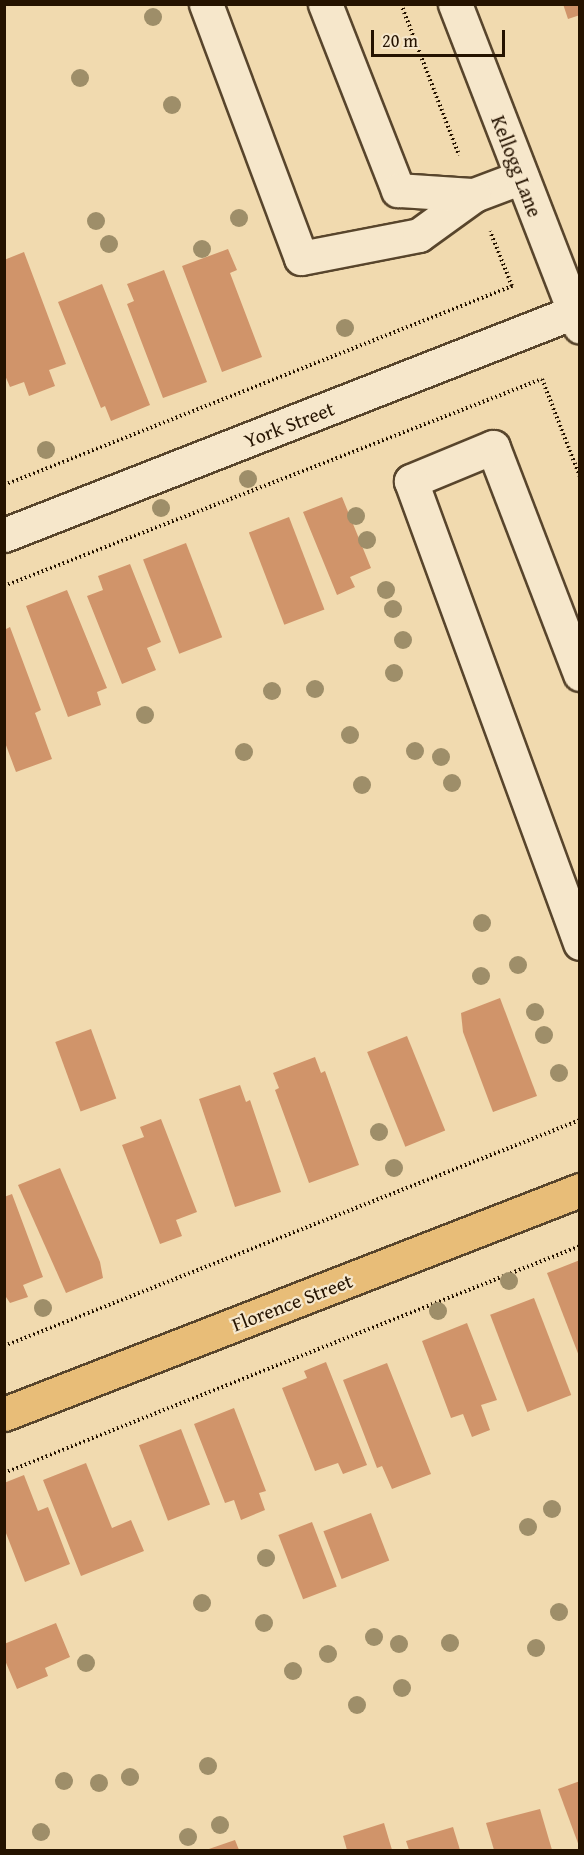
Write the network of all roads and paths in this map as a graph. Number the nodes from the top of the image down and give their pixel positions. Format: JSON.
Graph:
{"nodes":[{"id":1,"x":206,"y":4,"type":"edge"},
{"id":2,"x":325,"y":4,"type":"edge"},
{"id":3,"x":401,"y":4,"type":"edge"},
{"id":4,"x":455,"y":4,"type":"edge"},
{"id":5,"x":522,"y":177,"type":"junction"},
{"id":6,"x":474,"y":195,"type":"junction"},
{"id":7,"x":488,"y":224,"type":"dead end"},
{"id":8,"x":577,"y":320,"type":"edge"},
{"id":9,"x":579,"y":477,"type":"edge"},
{"id":10,"x":4,"y":485,"type":"edge"},
{"id":11,"x":4,"y":535,"type":"edge"},
{"id":12,"x":4,"y":586,"type":"edge"},
{"id":13,"x":569,"y":614,"type":"edge"},
{"id":14,"x":579,"y":674,"type":"edge"},
{"id":15,"x":579,"y":943,"type":"edge"},
{"id":16,"x":579,"y":1120,"type":"edge"},
{"id":17,"x":579,"y":1190,"type":"edge"},
{"id":18,"x":579,"y":1246,"type":"edge"},
{"id":19,"x":4,"y":1346,"type":"edge"},
{"id":20,"x":4,"y":1414,"type":"edge"},
{"id":21,"x":4,"y":1473,"type":"edge"}],
"edges":[{"from":1,"to":6,"type":"street"},
{"from":2,"to":6,"type":"street"},
{"from":3,"to":6,"type":"path"},
{"from":4,"to":5,"type":"street","name":"Kellogg Lane"},
{"from":5,"to":6,"type":"street"},
{"from":5,"to":8,"type":"street","name":"Kellogg Lane"},
{"from":7,"to":10,"type":"path"},
{"from":8,"to":11,"type":"street","name":"York Street"},
{"from":9,"to":12,"type":"path"},
{"from":13,"to":14,"type":"street"},
{"from":13,"to":15,"type":"street"},
{"from":16,"to":19,"type":"path"},
{"from":17,"to":20,"type":"main road","name":"Florence Street"},
{"from":18,"to":21,"type":"path"}]}
